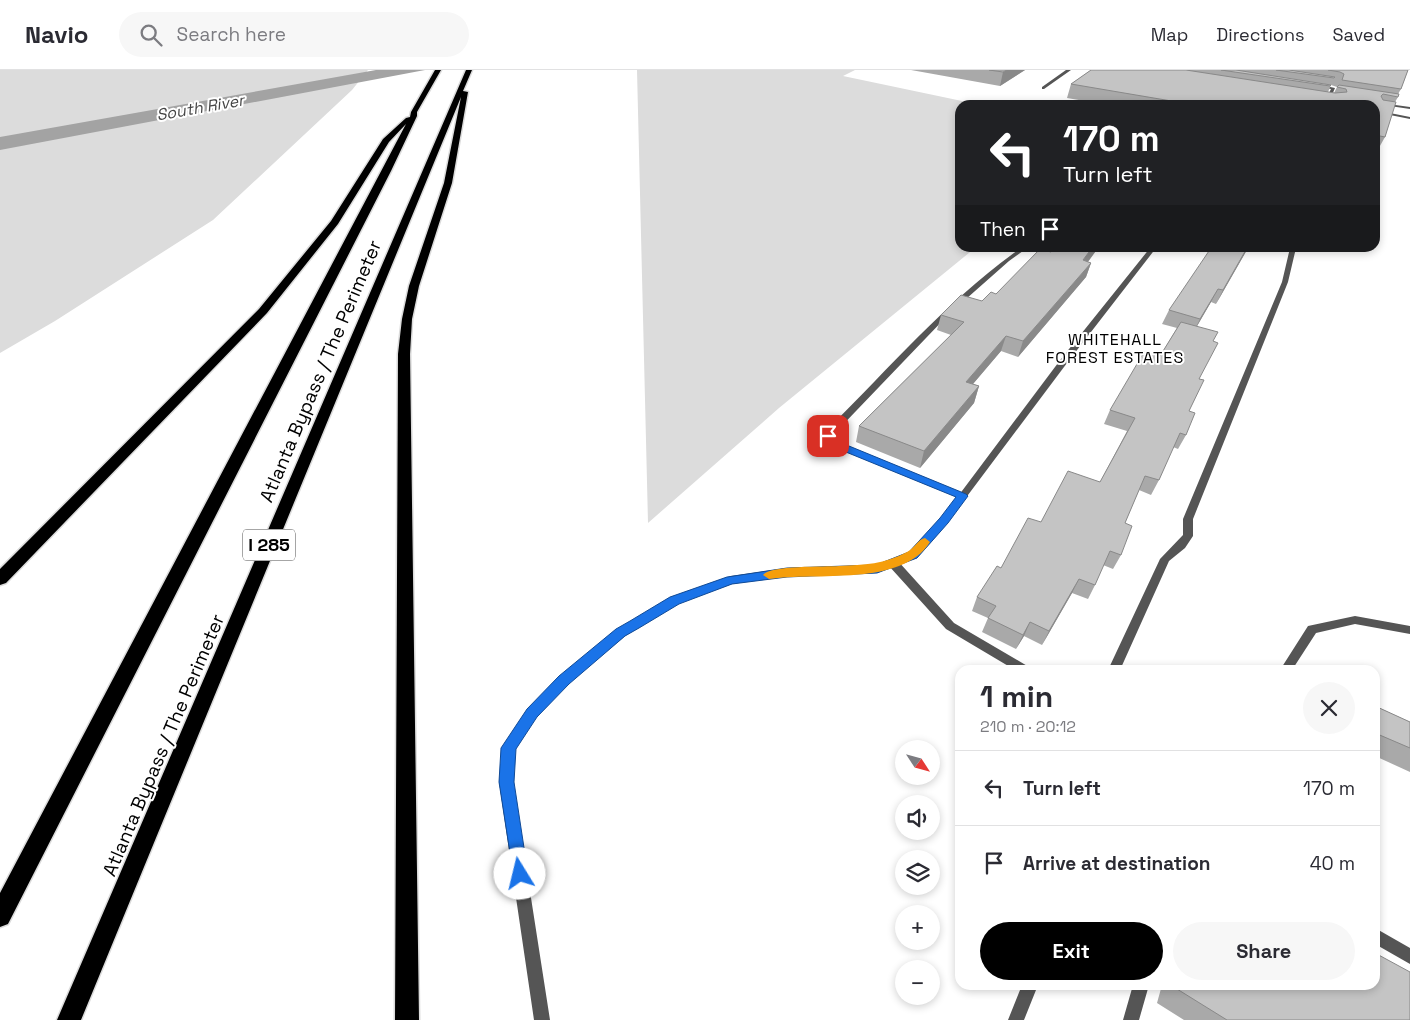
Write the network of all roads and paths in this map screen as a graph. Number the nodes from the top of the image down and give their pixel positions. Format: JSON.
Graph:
{"nodes":[{"id":1,"x":438,"y":70,"type":"edge"},
{"id":2,"x":469,"y":70,"type":"edge"},
{"id":3,"x":1069,"y":70,"type":"edge"},
{"id":4,"x":1315,"y":85,"type":"edge"},
{"id":5,"x":1042,"y":88,"type":"dead end"},
{"id":6,"x":1320,"y":95,"type":"edge"},
{"id":7,"x":1329,"y":96,"type":"junction"},
{"id":8,"x":1338,"y":97,"type":"edge"},
{"id":9,"x":1328,"y":100,"type":"edge"},
{"id":10,"x":1381,"y":104,"type":"edge"},
{"id":11,"x":1410,"y":108,"type":"edge"},
{"id":12,"x":414,"y":112,"type":"junction"},
{"id":13,"x":1380,"y":112,"type":"edge"},
{"id":14,"x":1410,"y":118,"type":"edge"},
{"id":15,"x":1018,"y":252,"type":"edge"},
{"id":16,"x":1150,"y":252,"type":"edge"},
{"id":17,"x":1292,"y":252,"type":"edge"},
{"id":18,"x":962,"y":496,"type":"junction"},
{"id":19,"x":893,"y":563,"type":"junction"},
{"id":20,"x":0,"y":579,"type":"edge"},
{"id":21,"x":1410,"y":630,"type":"edge"},
{"id":22,"x":1016,"y":665,"type":"edge"},
{"id":23,"x":1116,"y":665,"type":"edge"},
{"id":24,"x":1289,"y":665,"type":"edge"},
{"id":25,"x":0,"y":916,"type":"edge"},
{"id":26,"x":1380,"y":939,"type":"edge"},
{"id":27,"x":1410,"y":956,"type":"edge"},
{"id":28,"x":1028,"y":990,"type":"edge"},
{"id":29,"x":1140,"y":990,"type":"edge"},
{"id":30,"x":69,"y":1020,"type":"edge"},
{"id":31,"x":407,"y":1020,"type":"edge"},
{"id":32,"x":542,"y":1020,"type":"edge"},
{"id":33,"x":1016,"y":1020,"type":"edge"},
{"id":34,"x":1131,"y":1020,"type":"edge"}],
"edges":[{"from":1,"to":12,"type":"highway","name":"Atlanta Bypass / The Perimeter"},
{"from":2,"to":30,"type":"highway","name":"Atlanta Bypass / The Perimeter","number":"I 285"},
{"from":2,"to":31,"type":"highway"},
{"from":3,"to":5,"type":"street"},
{"from":4,"to":7,"type":"street"},
{"from":6,"to":7,"type":"street"},
{"from":7,"to":8,"type":"street"},
{"from":7,"to":9,"type":"street"},
{"from":10,"to":11,"type":"street"},
{"from":12,"to":20,"type":"highway"},
{"from":12,"to":25,"type":"highway","name":"Atlanta Bypass / The Perimeter"},
{"from":13,"to":14,"type":"street"},
{"from":15,"to":18,"type":"street"},
{"from":16,"to":18,"type":"street"},
{"from":17,"to":23,"type":"street"},
{"from":18,"to":19,"type":"street"},
{"from":19,"to":22,"type":"street"},
{"from":19,"to":32,"type":"street"},
{"from":21,"to":24,"type":"street"},
{"from":26,"to":27,"type":"street"},
{"from":28,"to":33,"type":"street"},
{"from":29,"to":34,"type":"street"}]}
